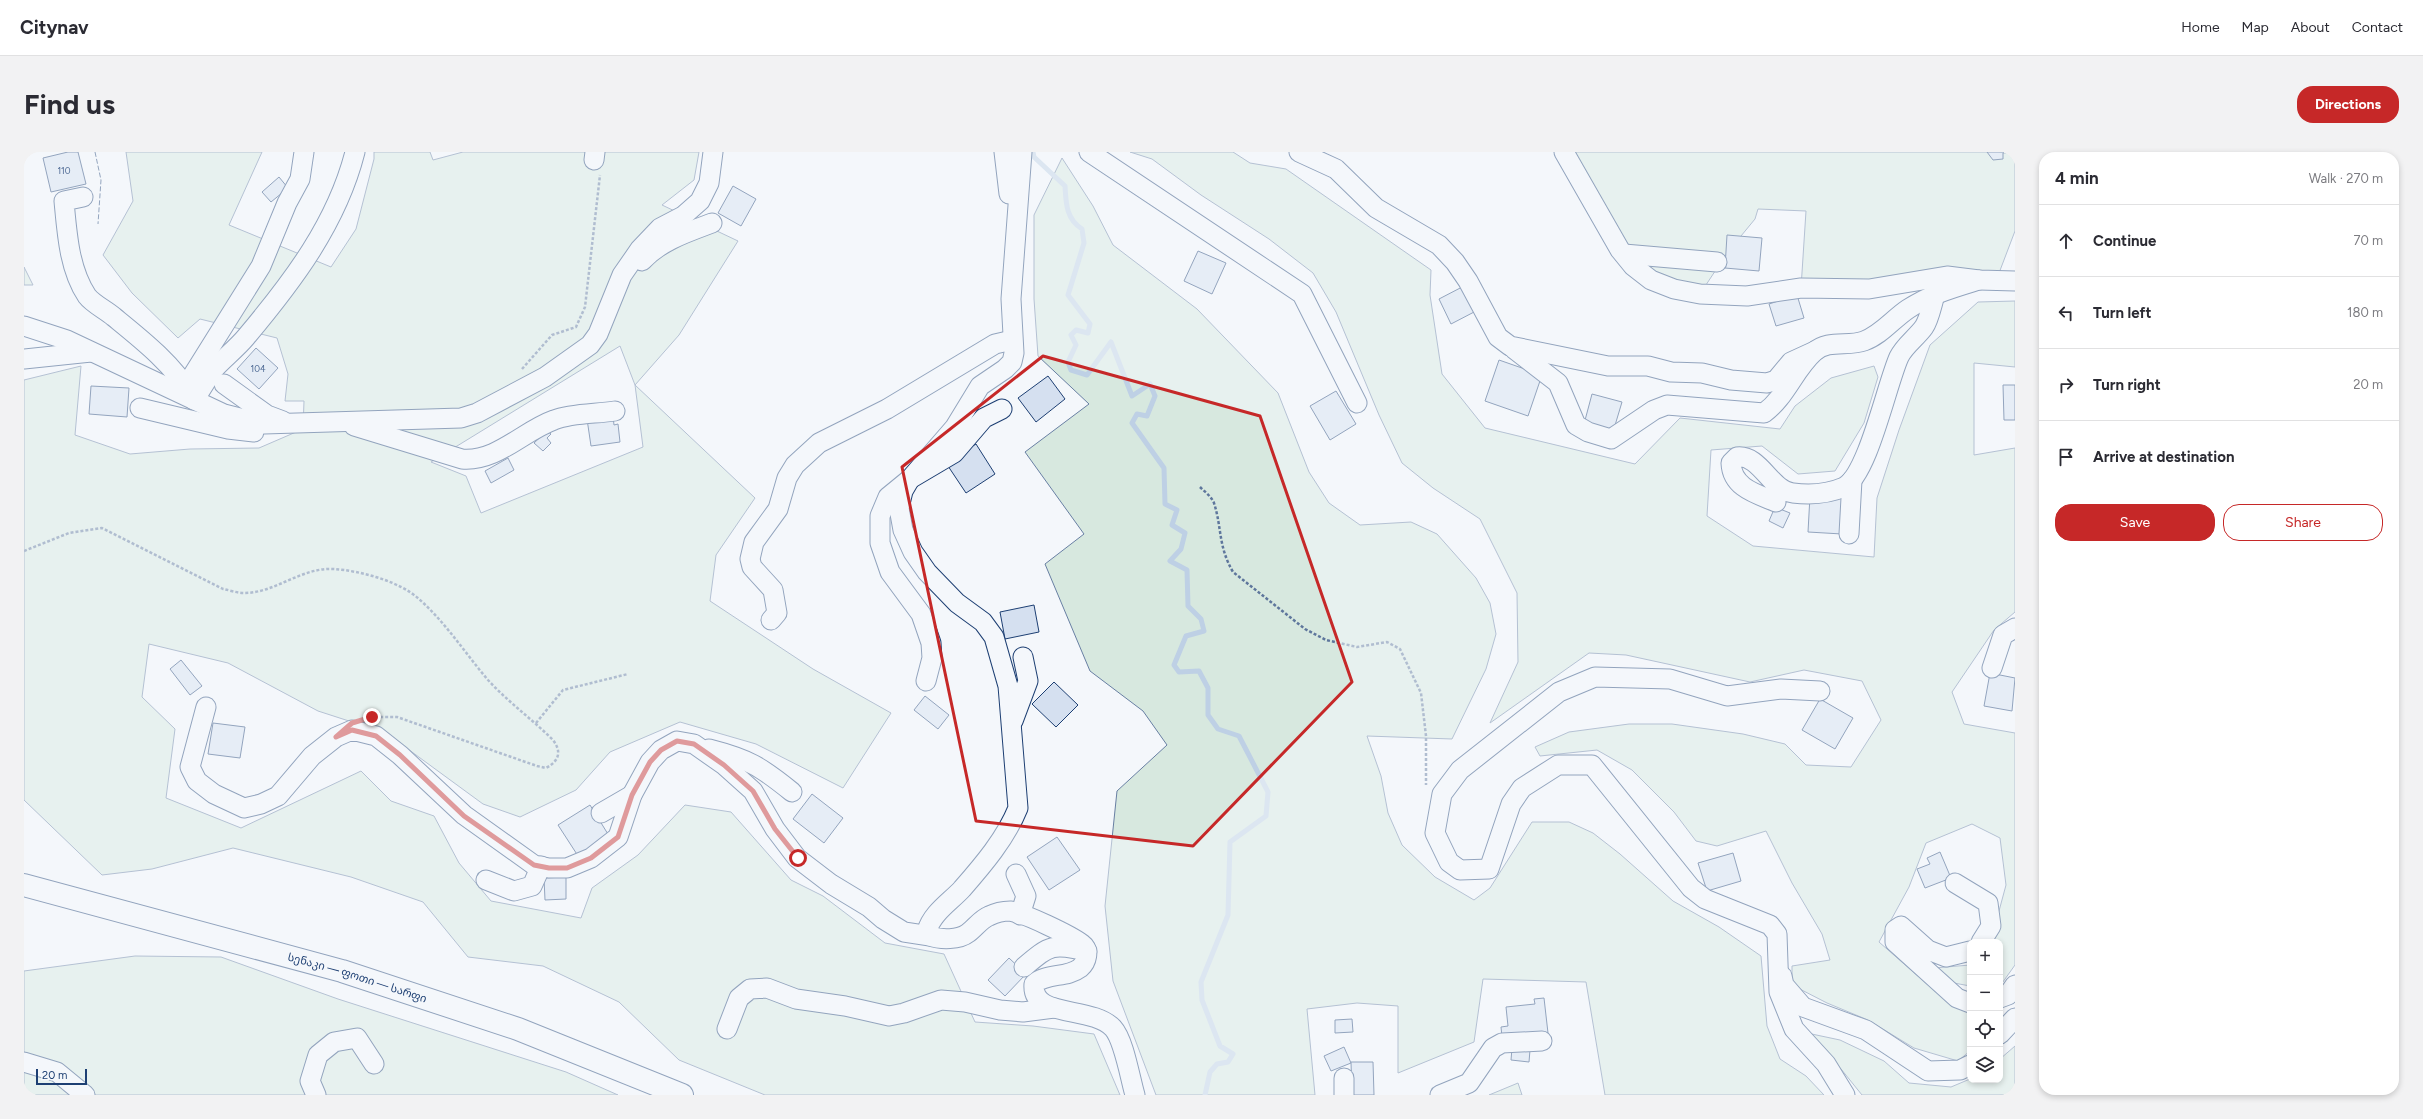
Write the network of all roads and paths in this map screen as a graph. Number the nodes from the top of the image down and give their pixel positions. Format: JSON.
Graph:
{"nodes":[{"id":1,"x":304,"y":152,"type":"edge"},
{"id":2,"x":355,"y":152,"type":"edge"},
{"id":3,"x":713,"y":152,"type":"edge"},
{"id":4,"x":1004,"y":152,"type":"edge"},
{"id":5,"x":1022,"y":152,"type":"edge"},
{"id":6,"x":1089,"y":152,"type":"edge"},
{"id":7,"x":1299,"y":152,"type":"edge"},
{"id":8,"x":1564,"y":152,"type":"edge"},
{"id":9,"x":594,"y":156,"type":"edge"},
{"id":10,"x":83,"y":197,"type":"dead end"},
{"id":11,"x":712,"y":223,"type":"dead end"},
{"id":12,"x":1624,"y":254,"type":"junction"},
{"id":13,"x":1717,"y":262,"type":"dead end"},
{"id":14,"x":1013,"y":268,"type":"junction"},
{"id":15,"x":1978,"y":280,"type":"junction"},
{"id":16,"x":2015,"y":280,"type":"edge"},
{"id":17,"x":1936,"y":292,"type":"junction"},
{"id":18,"x":614,"y":293,"type":"junction"},
{"id":19,"x":24,"y":326,"type":"edge"},
{"id":20,"x":1013,"y":345,"type":"junction"},
{"id":21,"x":1510,"y":346,"type":"junction"},
{"id":22,"x":1815,"y":351,"type":"junction"},
{"id":23,"x":91,"y":352,"type":"junction"},
{"id":24,"x":24,"y":359,"type":"edge"},
{"id":25,"x":224,"y":384,"type":"dead end"},
{"id":26,"x":190,"y":393,"type":"junction"},
{"id":27,"x":514,"y":393,"type":"junction"},
{"id":28,"x":1357,"y":403,"type":"dead end"},
{"id":29,"x":140,"y":408,"type":"dead end"},
{"id":30,"x":1002,"y":409,"type":"dead end"},
{"id":31,"x":615,"y":411,"type":"dead end"},
{"id":32,"x":335,"y":420,"type":"junction"},
{"id":33,"x":288,"y":423,"type":"junction"},
{"id":34,"x":264,"y":424,"type":"junction"},
{"id":35,"x":910,"y":479,"type":"junction"},
{"id":36,"x":1852,"y":480,"type":"junction"},
{"id":37,"x":1200,"y":487,"type":"dead end"},
{"id":38,"x":1776,"y":502,"type":"dead end"},
{"id":39,"x":1850,"y":534,"type":"dead end"},
{"id":40,"x":24,"y":551,"type":"edge"},
{"id":41,"x":771,"y":620,"type":"dead end"},
{"id":42,"x":2015,"y":628,"type":"edge"},
{"id":43,"x":1023,"y":657,"type":"dead end"},
{"id":44,"x":1992,"y":668,"type":"dead end"},
{"id":45,"x":628,"y":674,"type":"dead end"},
{"id":46,"x":926,"y":681,"type":"dead end"},
{"id":47,"x":1820,"y":691,"type":"dead end"},
{"id":48,"x":206,"y":707,"type":"dead end"},
{"id":49,"x":372,"y":717,"type":"dead end"},
{"id":50,"x":536,"y":723,"type":"junction"},
{"id":51,"x":1012,"y":724,"type":"junction"},
{"id":52,"x":694,"y":744,"type":"junction"},
{"id":53,"x":1426,"y":787,"type":"dead end"},
{"id":54,"x":792,"y":792,"type":"dead end"},
{"id":55,"x":632,"y":795,"type":"junction"},
{"id":56,"x":601,"y":813,"type":"dead end"},
{"id":57,"x":541,"y":866,"type":"junction"},
{"id":58,"x":1016,"y":874,"type":"dead end"},
{"id":59,"x":486,"y":880,"type":"dead end"},
{"id":60,"x":1955,"y":883,"type":"dead end"},
{"id":61,"x":24,"y":885,"type":"edge"},
{"id":62,"x":1020,"y":915,"type":"junction"},
{"id":63,"x":930,"y":936,"type":"junction"},
{"id":64,"x":1983,"y":939,"type":"edge"},
{"id":65,"x":1087,"y":951,"type":"junction"},
{"id":66,"x":1967,"y":952,"type":"edge"},
{"id":67,"x":1024,"y":967,"type":"dead end"},
{"id":68,"x":1779,"y":967,"type":"junction"},
{"id":69,"x":2015,"y":985,"type":"edge"},
{"id":70,"x":2003,"y":997,"type":"edge"},
{"id":71,"x":1967,"y":1002,"type":"edge"},
{"id":72,"x":1054,"y":1008,"type":"junction"},
{"id":73,"x":2015,"y":1018,"type":"edge"},
{"id":74,"x":727,"y":1029,"type":"dead end"},
{"id":75,"x":2003,"y":1031,"type":"edge"},
{"id":76,"x":1542,"y":1041,"type":"dead end"},
{"id":77,"x":24,"y":1062,"type":"edge"},
{"id":78,"x":374,"y":1064,"type":"dead end"},
{"id":79,"x":1967,"y":1066,"type":"edge"},
{"id":80,"x":86,"y":1095,"type":"edge"},
{"id":81,"x":316,"y":1095,"type":"edge"},
{"id":82,"x":682,"y":1095,"type":"edge"},
{"id":83,"x":1135,"y":1095,"type":"edge"},
{"id":84,"x":1440,"y":1095,"type":"edge"},
{"id":85,"x":1845,"y":1095,"type":"edge"}],
"edges":[{"from":1,"to":26,"type":"street"},
{"from":2,"to":26,"type":"street"},
{"from":3,"to":18,"type":"street"},
{"from":4,"to":14,"type":"street"},
{"from":5,"to":14,"type":"street"},
{"from":6,"to":28,"type":"street"},
{"from":7,"to":21,"type":"street"},
{"from":8,"to":12,"type":"street"},
{"from":9,"to":27,"type":"path"},
{"from":10,"to":26,"type":"street"},
{"from":11,"to":18,"type":"street"},
{"from":12,"to":13,"type":"street"},
{"from":12,"to":15,"type":"street"},
{"from":14,"to":20,"type":"street"},
{"from":15,"to":16,"type":"street"},
{"from":15,"to":17,"type":"street"},
{"from":17,"to":22,"type":"street"},
{"from":17,"to":36,"type":"street"},
{"from":18,"to":27,"type":"street"},
{"from":19,"to":23,"type":"street"},
{"from":20,"to":35,"type":"street"},
{"from":20,"to":41,"type":"street"},
{"from":21,"to":22,"type":"street"},
{"from":21,"to":22,"type":"street"},
{"from":23,"to":24,"type":"street"},
{"from":23,"to":26,"type":"street"},
{"from":25,"to":33,"type":"street"},
{"from":26,"to":34,"type":"street"},
{"from":27,"to":32,"type":"street"},
{"from":29,"to":34,"type":"street"},
{"from":30,"to":35,"type":"street"},
{"from":31,"to":32,"type":"street"},
{"from":32,"to":33,"type":"street"},
{"from":33,"to":34,"type":"street"},
{"from":35,"to":46,"type":"street"},
{"from":35,"to":51,"type":"street"},
{"from":36,"to":38,"type":"street"},
{"from":36,"to":39,"type":"street"},
{"from":37,"to":53,"type":"path"},
{"from":40,"to":50,"type":"path"},
{"from":42,"to":44,"type":"street"},
{"from":43,"to":51,"type":"street"},
{"from":45,"to":50,"type":"path"},
{"from":47,"to":68,"type":"street"},
{"from":48,"to":57,"type":"street"},
{"from":49,"to":50,"type":"path"},
{"from":51,"to":63,"type":"street"},
{"from":52,"to":54,"type":"street"},
{"from":52,"to":55,"type":"street"},
{"from":52,"to":63,"type":"street"},
{"from":55,"to":56,"type":"street"},
{"from":55,"to":57,"type":"street"},
{"from":57,"to":59,"type":"street"},
{"from":58,"to":62,"type":"street"},
{"from":60,"to":64,"type":"street"},
{"from":61,"to":82,"type":"highway","name":"სენაკი — ფოთი — სარფი"},
{"from":62,"to":63,"type":"street"},
{"from":62,"to":65,"type":"street"},
{"from":65,"to":67,"type":"street"},
{"from":65,"to":72,"type":"street"},
{"from":66,"to":71,"type":"street"},
{"from":68,"to":79,"type":"street"},
{"from":68,"to":85,"type":"street"},
{"from":69,"to":70,"type":"street"},
{"from":72,"to":74,"type":"street"},
{"from":72,"to":83,"type":"street"},
{"from":73,"to":75,"type":"street"},
{"from":76,"to":84,"type":"street"},
{"from":77,"to":80,"type":"street"},
{"from":78,"to":81,"type":"street"}]}
